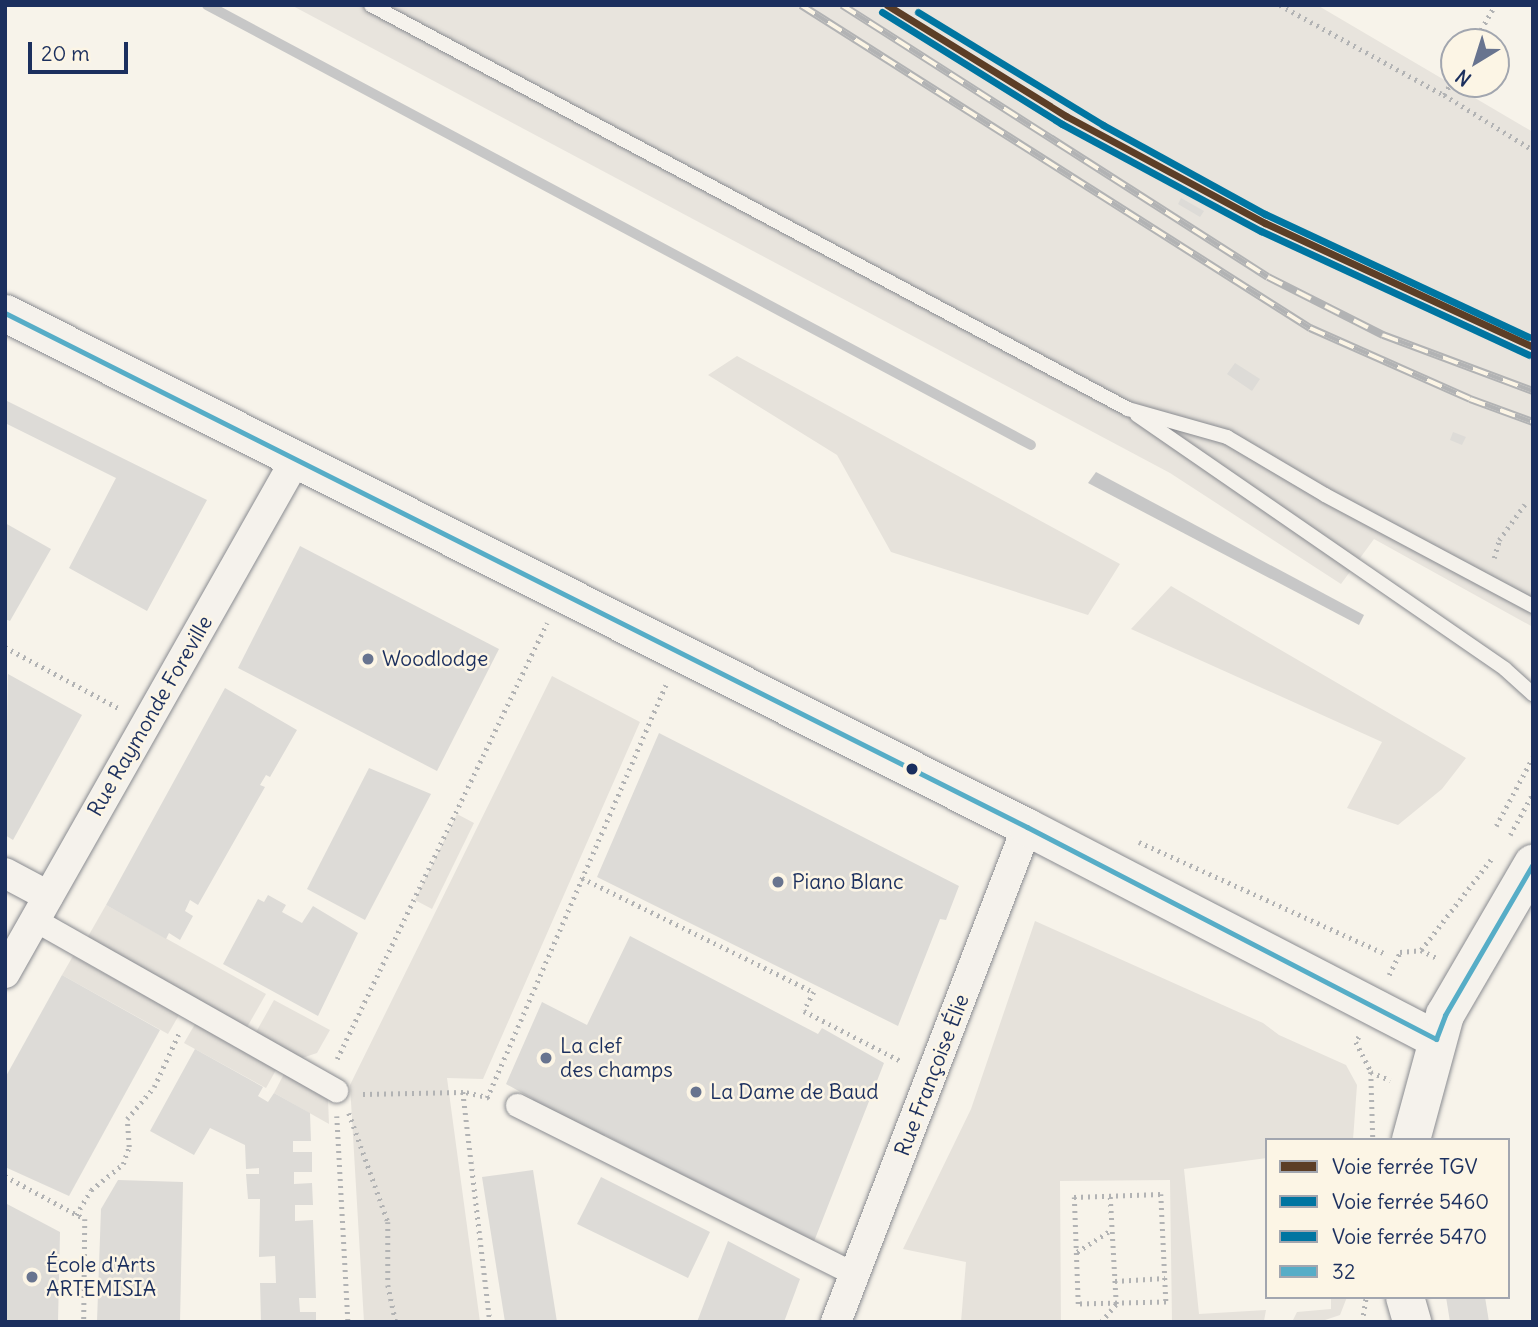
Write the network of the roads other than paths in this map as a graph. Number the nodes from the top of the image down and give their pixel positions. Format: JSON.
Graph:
{"nodes":[{"id":1,"x":371,"y":5,"type":"edge"},
{"id":2,"x":5,"y":313,"type":"edge"},
{"id":3,"x":1128,"y":409,"type":"junction"},
{"id":4,"x":296,"y":459,"type":"junction"},
{"id":5,"x":1533,"y":606,"type":"edge"},
{"id":6,"x":1533,"y":694,"type":"edge"},
{"id":7,"x":1027,"y":827,"type":"junction"},
{"id":8,"x":1518,"y":853,"type":"edge"},
{"id":9,"x":5,"y":873,"type":"edge"},
{"id":10,"x":41,"y":908,"type":"junction"},
{"id":11,"x":5,"y":973,"type":"edge"},
{"id":12,"x":1436,"y":1039,"type":"junction"},
{"id":13,"x":341,"y":1099,"type":"road end"},
{"id":14,"x":516,"y":1105,"type":"road end"},
{"id":15,"x":1411,"y":1138,"type":"edge"},
{"id":16,"x":854,"y":1274,"type":"junction"},
{"id":17,"x":1399,"y":1299,"type":"edge"},
{"id":18,"x":1406,"y":1299,"type":"edge"},
{"id":19,"x":836,"y":1322,"type":"edge"},
{"id":20,"x":1393,"y":1322,"type":"edge"},
{"id":21,"x":1412,"y":1322,"type":"edge"}],
"edges":[{"from":1,"to":3,"type":"lane"},
{"from":2,"to":4,"type":"street"},
{"from":3,"to":5,"type":"lane"},
{"from":3,"to":6,"type":"lane"},
{"from":4,"to":7,"type":"street"},
{"from":4,"to":10,"type":"street","name":"Rue Raymonde Foreville"},
{"from":7,"to":12,"type":"street"},
{"from":7,"to":16,"type":"street","name":"Rue Françoise Élie"},
{"from":8,"to":12,"type":"main road"},
{"from":9,"to":10,"type":"street"},
{"from":10,"to":11,"type":"street","name":"Rue Raymonde Foreville"},
{"from":10,"to":13,"type":"street"},
{"from":12,"to":15,"type":"main road"},
{"from":14,"to":16,"type":"street"},
{"from":16,"to":19,"type":"street","name":"Rue Françoise Élie"},
{"from":17,"to":20,"type":"main road"},
{"from":18,"to":21,"type":"main road"}]}
